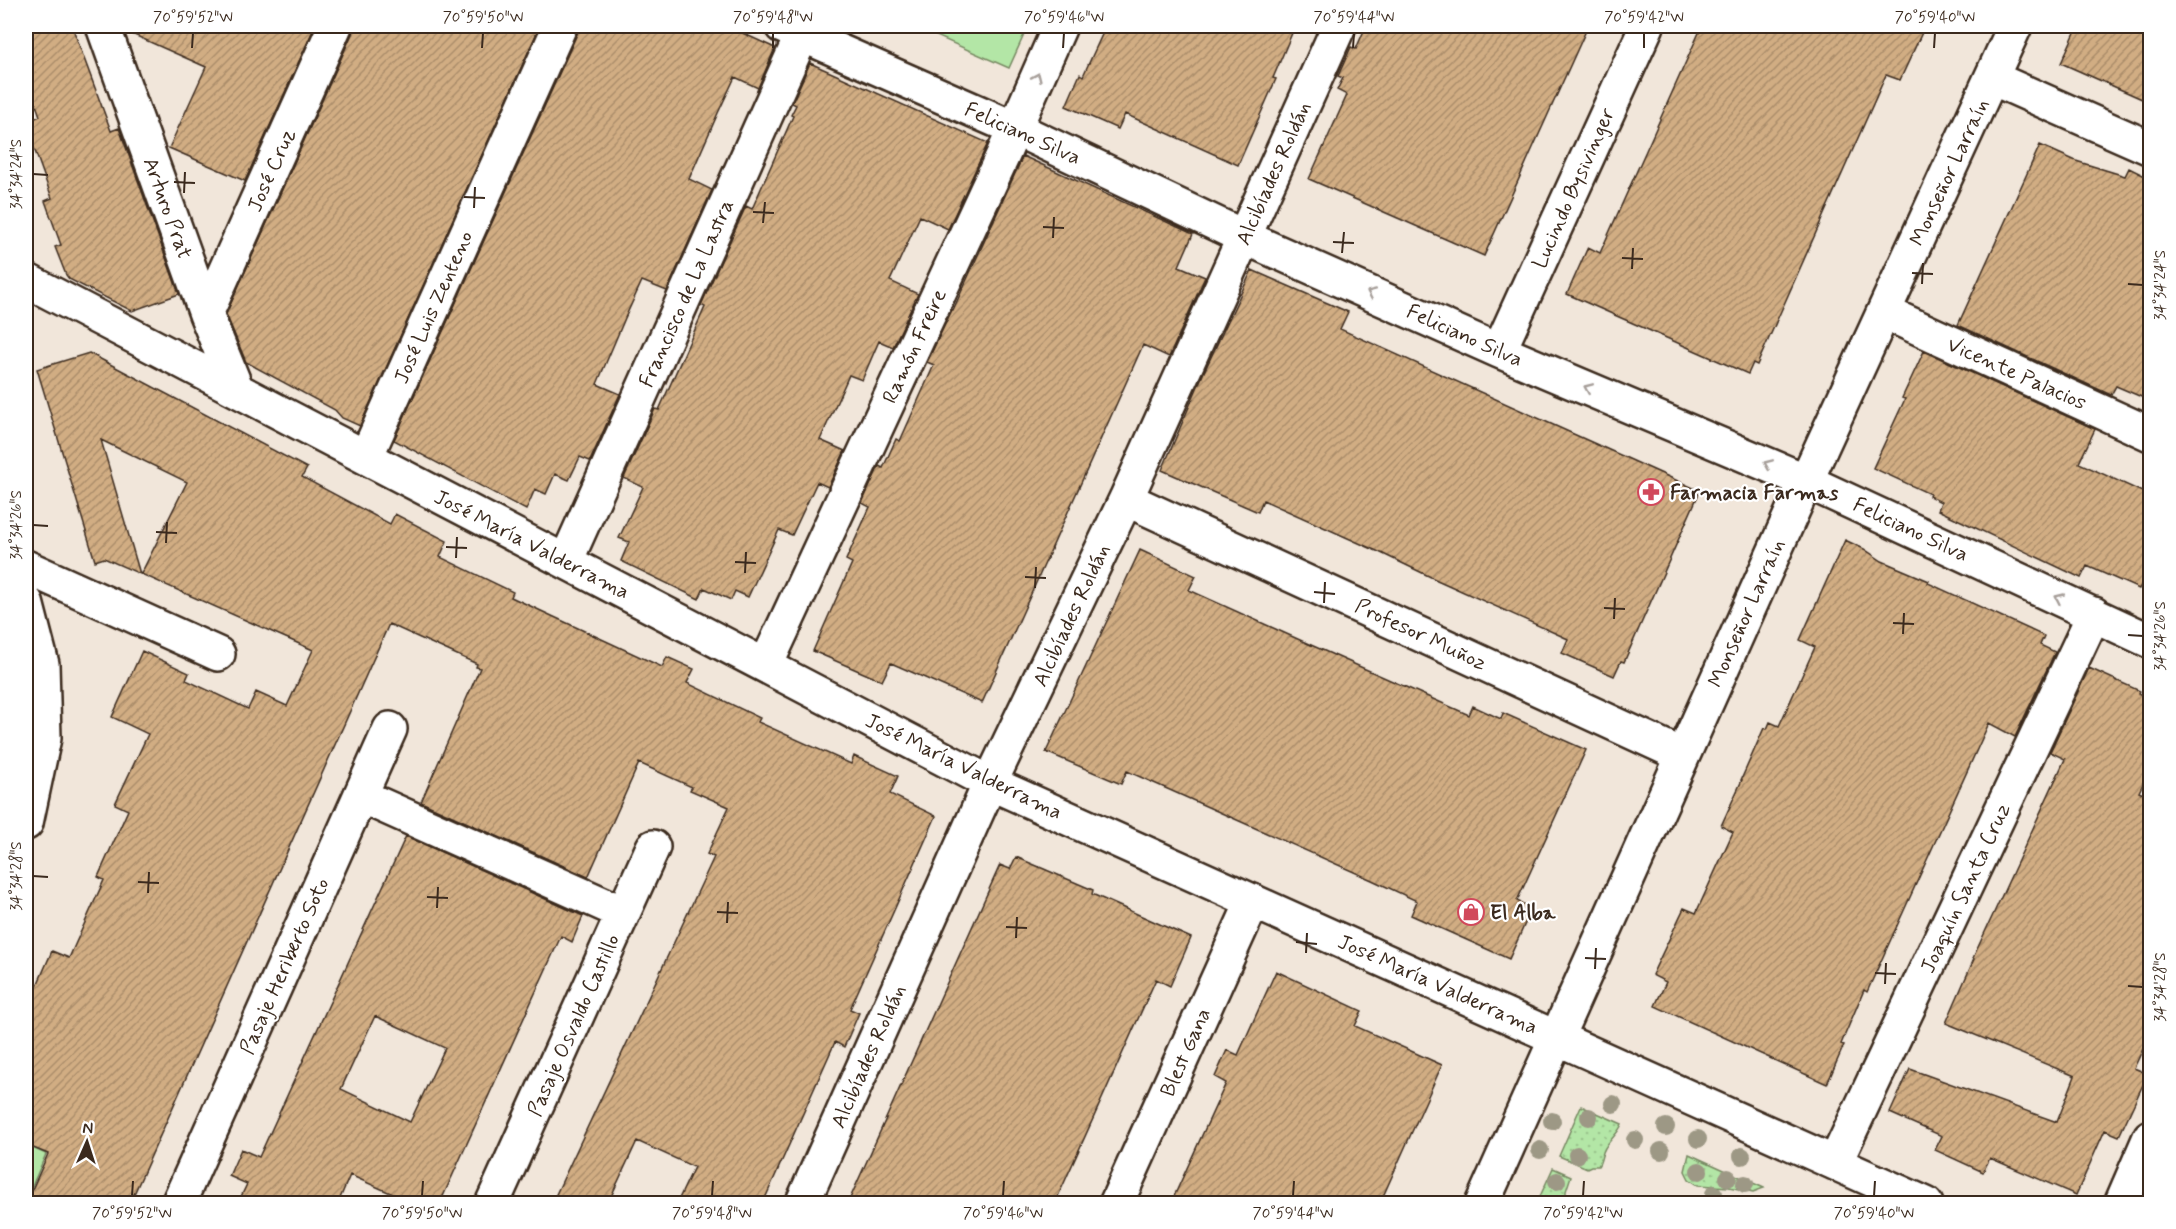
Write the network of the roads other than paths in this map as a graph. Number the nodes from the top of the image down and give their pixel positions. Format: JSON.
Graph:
{"nodes":[{"id":1,"x":105,"y":26,"type":"edge"},
{"id":2,"x":335,"y":26,"type":"edge"},
{"id":3,"x":560,"y":26,"type":"edge"},
{"id":4,"x":1060,"y":26,"type":"edge"},
{"id":5,"x":1339,"y":26,"type":"edge"},
{"id":6,"x":1647,"y":26,"type":"edge"},
{"id":7,"x":2015,"y":26,"type":"edge"},
{"id":8,"x":797,"y":28,"type":"edge"},
{"id":9,"x":1992,"y":78,"type":"junction"},
{"id":10,"x":1014,"y":128,"type":"junction"},
{"id":11,"x":2151,"y":148,"type":"edge"},
{"id":12,"x":1244,"y":237,"type":"junction"},
{"id":13,"x":26,"y":280,"type":"edge"},
{"id":14,"x":1884,"y":312,"type":"junction"},
{"id":15,"x":206,"y":314,"type":"junction"},
{"id":16,"x":1499,"y":351,"type":"junction"},
{"id":17,"x":237,"y":390,"type":"junction"},
{"id":18,"x":2151,"y":434,"type":"edge"},
{"id":19,"x":366,"y":458,"type":"junction"},
{"id":20,"x":1806,"y":481,"type":"junction"},
{"id":21,"x":1126,"y":499,"type":"junction"},
{"id":22,"x":566,"y":561,"type":"junction"},
{"id":23,"x":26,"y":567,"type":"edge"},
{"id":24,"x":26,"y":602,"type":"edge"},
{"id":25,"x":2094,"y":614,"type":"junction"},
{"id":26,"x":2151,"y":641,"type":"edge"},
{"id":27,"x":218,"y":654,"type":"dead end"},
{"id":28,"x":766,"y":666,"type":"junction"},
{"id":29,"x":390,"y":729,"type":"dead end"},
{"id":30,"x":1682,"y":755,"type":"junction"},
{"id":31,"x":32,"y":762,"type":"edge"},
{"id":32,"x":990,"y":783,"type":"junction"},
{"id":33,"x":361,"y":796,"type":"junction"},
{"id":34,"x":26,"y":823,"type":"edge"},
{"id":35,"x":653,"y":847,"type":"dead end"},
{"id":36,"x":1253,"y":901,"type":"junction"},
{"id":37,"x":623,"y":913,"type":"junction"},
{"id":38,"x":1556,"y":1037,"type":"junction"},
{"id":39,"x":2151,"y":1137,"type":"edge"},
{"id":40,"x":1836,"y":1162,"type":"junction"},
{"id":41,"x":178,"y":1203,"type":"edge"},
{"id":42,"x":492,"y":1203,"type":"edge"},
{"id":43,"x":802,"y":1203,"type":"edge"},
{"id":44,"x":1116,"y":1203,"type":"edge"},
{"id":45,"x":1482,"y":1203,"type":"edge"},
{"id":46,"x":1926,"y":1203,"type":"edge"},
{"id":47,"x":2121,"y":1203,"type":"edge"}],
"edges":[{"from":1,"to":15,"type":"street","name":"Arturo Prat"},
{"from":2,"to":15,"type":"street","name":"José Cruz"},
{"from":3,"to":19,"type":"street","name":"José Luis Zenteno"},
{"from":10,"to":4,"type":"street","name":"Ramón Freire","one_way":true},
{"from":5,"to":12,"type":"street","name":"Alcibíades Roldán"},
{"from":6,"to":16,"type":"street","name":"Lucindo Bysivinger"},
{"from":7,"to":9,"type":"street","name":"Monseñor Larraín"},
{"from":8,"to":10,"type":"street","name":"Feliciano Silva"},
{"from":8,"to":22,"type":"street","name":"Francisco de La Lastra"},
{"from":9,"to":11,"type":"street"},
{"from":9,"to":14,"type":"street","name":"Monseñor Larraín"},
{"from":10,"to":12,"type":"street","name":"Feliciano Silva"},
{"from":10,"to":28,"type":"street","name":"Ramón Freire"},
{"from":16,"to":12,"type":"street","name":"Feliciano Silva","one_way":true},
{"from":12,"to":21,"type":"street","name":"Alcibíades Roldán"},
{"from":13,"to":17,"type":"street","name":"José María Valderrama"},
{"from":14,"to":18,"type":"street","name":"Vicente Palacios"},
{"from":14,"to":20,"type":"street","name":"Monseñor Larraín"},
{"from":15,"to":17,"type":"street","name":"Arturo Prat"},
{"from":20,"to":16,"type":"street","name":"Feliciano Silva","one_way":true},
{"from":17,"to":19,"type":"street","name":"José María Valderrama"},
{"from":19,"to":22,"type":"street","name":"José María Valderrama"},
{"from":25,"to":20,"type":"street","name":"Feliciano Silva","one_way":true},
{"from":20,"to":30,"type":"street","name":"Monseñor Larraín"},
{"from":21,"to":30,"type":"street","name":"Profesor Muñoz"},
{"from":21,"to":32,"type":"street","name":"Alcibíades Roldán"},
{"from":22,"to":28,"type":"street","name":"José María Valderrama"},
{"from":23,"to":27,"type":"street"},
{"from":24,"to":31,"type":"street"},
{"from":25,"to":26,"type":"street","name":"Feliciano Silva"},
{"from":25,"to":40,"type":"street","name":"Joaquín Santa Cruz"},
{"from":28,"to":32,"type":"street","name":"José María Valderrama"},
{"from":29,"to":33,"type":"street","name":"Pasaje Heriberto Soto"},
{"from":30,"to":38,"type":"street","name":"Monseñor Larraín"},
{"from":31,"to":34,"type":"street"},
{"from":32,"to":36,"type":"street","name":"José María Valderrama"},
{"from":32,"to":43,"type":"street","name":"Alcibíades Roldán"},
{"from":33,"to":37,"type":"street"},
{"from":33,"to":41,"type":"street","name":"Pasaje Heriberto Soto"},
{"from":35,"to":37,"type":"street","name":"Pasaje Osvaldo Castillo"},
{"from":36,"to":38,"type":"street","name":"José María Valderrama"},
{"from":36,"to":44,"type":"street","name":"Blest Gana"},
{"from":37,"to":42,"type":"street","name":"Pasaje Osvaldo Castillo"},
{"from":38,"to":40,"type":"street","name":"José María Valderrama"},
{"from":38,"to":45,"type":"street","name":"Monseñor Larraín"},
{"from":39,"to":47,"type":"street"},
{"from":40,"to":46,"type":"street","name":"José María Valderrama"}]}
